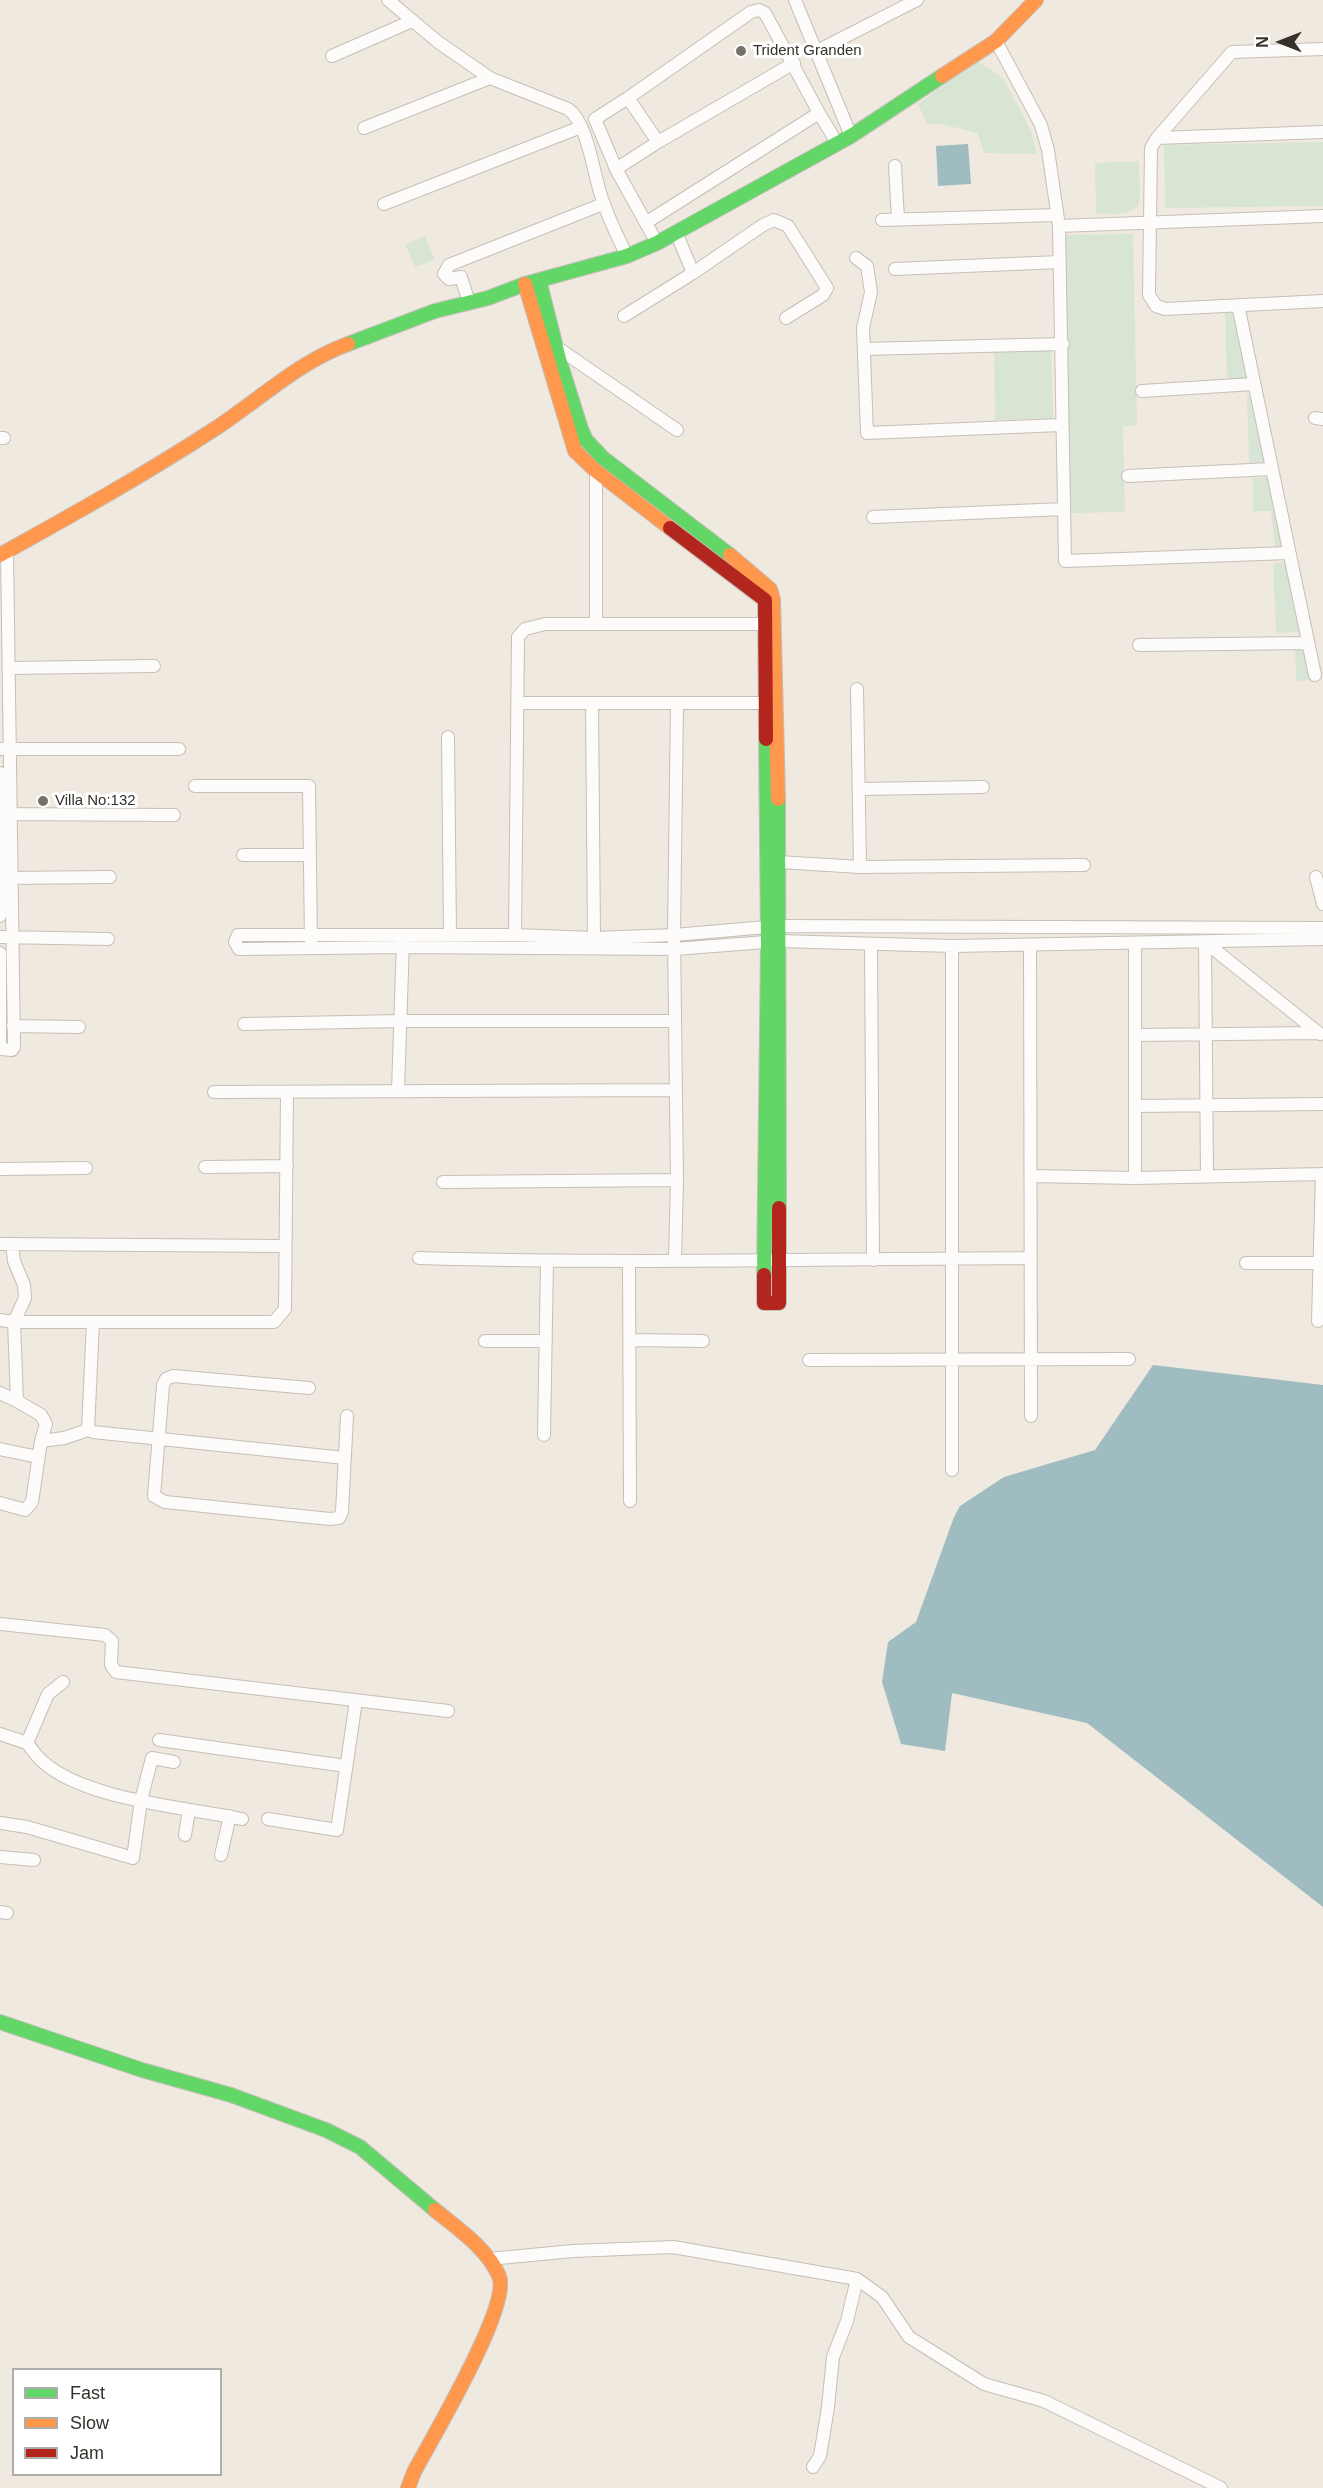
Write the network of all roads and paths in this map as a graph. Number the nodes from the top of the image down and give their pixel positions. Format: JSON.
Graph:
{"nodes":[{"id":1,"x":388,"y":0,"type":"edge"},
{"id":2,"x":795,"y":0,"type":"edge"},
{"id":3,"x":917,"y":0,"type":"edge"},
{"id":4,"x":1036,"y":0,"type":"edge"},
{"id":5,"x":412,"y":21,"type":"junction"},
{"id":6,"x":996,"y":41,"type":"junction"},
{"id":7,"x":1323,"y":48,"type":"edge"},
{"id":8,"x":815,"y":52,"type":"junction"},
{"id":9,"x":332,"y":56,"type":"dead end"},
{"id":10,"x":794,"y":63,"type":"junction"},
{"id":11,"x":490,"y":78,"type":"junction"},
{"id":12,"x":628,"y":98,"type":"junction"},
{"id":13,"x":819,"y":113,"type":"junction"},
{"id":14,"x":581,"y":127,"type":"junction"},
{"id":15,"x":364,"y":128,"type":"dead end"},
{"id":16,"x":1323,"y":132,"type":"edge"},
{"id":17,"x":851,"y":136,"type":"junction"},
{"id":18,"x":1157,"y":138,"type":"junction"},
{"id":19,"x":658,"y":142,"type":"junction"},
{"id":20,"x":837,"y":143,"type":"junction"},
{"id":21,"x":895,"y":166,"type":"dead end"},
{"id":22,"x":616,"y":169,"type":"junction"},
{"id":23,"x":384,"y":204,"type":"dead end"},
{"id":24,"x":603,"y":204,"type":"junction"},
{"id":25,"x":1323,"y":216,"type":"edge"},
{"id":26,"x":898,"y":219,"type":"junction"},
{"id":27,"x":882,"y":220,"type":"dead end"},
{"id":28,"x":1058,"y":220,"type":"junction"},
{"id":29,"x":647,"y":222,"type":"junction"},
{"id":30,"x":1150,"y":222,"type":"junction"},
{"id":31,"x":676,"y":232,"type":"junction"},
{"id":32,"x":657,"y":243,"type":"junction"},
{"id":33,"x":627,"y":256,"type":"junction"},
{"id":34,"x":856,"y":258,"type":"dead end"},
{"id":35,"x":1059,"y":262,"type":"junction"},
{"id":36,"x":896,"y":269,"type":"dead end"},
{"id":37,"x":693,"y":273,"type":"junction"},
{"id":38,"x":532,"y":282,"type":"junction"},
{"id":39,"x":1323,"y":301,"type":"edge"},
{"id":40,"x":469,"y":302,"type":"junction"},
{"id":41,"x":1238,"y":305,"type":"junction"},
{"id":42,"x":624,"y":316,"type":"dead end"},
{"id":43,"x":786,"y":318,"type":"dead end"},
{"id":44,"x":1063,"y":344,"type":"junction"},
{"id":45,"x":555,"y":346,"type":"junction"},
{"id":46,"x":864,"y":349,"type":"junction"},
{"id":47,"x":1254,"y":384,"type":"junction"},
{"id":48,"x":1142,"y":391,"type":"dead end"},
{"id":49,"x":1061,"y":425,"type":"junction"},
{"id":50,"x":676,"y":430,"type":"dead end"},
{"id":51,"x":1271,"y":469,"type":"junction"},
{"id":52,"x":596,"y":471,"type":"junction"},
{"id":53,"x":1128,"y":476,"type":"dead end"},
{"id":54,"x":1064,"y":509,"type":"junction"},
{"id":55,"x":873,"y":517,"type":"dead end"},
{"id":56,"x":3,"y":554,"type":"edge"},
{"id":57,"x":1289,"y":554,"type":"junction"},
{"id":58,"x":596,"y":623,"type":"junction"},
{"id":59,"x":765,"y":624,"type":"junction"},
{"id":60,"x":1308,"y":643,"type":"junction"},
{"id":61,"x":1139,"y":645,"type":"dead end"},
{"id":62,"x":154,"y":666,"type":"dead end"},
{"id":63,"x":9,"y":668,"type":"junction"},
{"id":64,"x":1315,"y":675,"type":"dead end"},
{"id":65,"x":857,"y":689,"type":"dead end"},
{"id":66,"x":518,"y":703,"type":"junction"},
{"id":67,"x":676,"y":703,"type":"junction"},
{"id":68,"x":767,"y":703,"type":"junction"},
{"id":69,"x":592,"y":704,"type":"junction"},
{"id":70,"x":448,"y":736,"type":"dead end"},
{"id":71,"x":6,"y":748,"type":"edge"},
{"id":72,"x":179,"y":749,"type":"dead end"},
{"id":73,"x":0,"y":773,"type":"edge"},
{"id":74,"x":195,"y":786,"type":"dead end"},
{"id":75,"x":983,"y":787,"type":"dead end"},
{"id":76,"x":860,"y":789,"type":"junction"},
{"id":77,"x":4,"y":814,"type":"edge"},
{"id":78,"x":174,"y":815,"type":"dead end"},
{"id":79,"x":243,"y":855,"type":"dead end"},
{"id":80,"x":308,"y":855,"type":"junction"},
{"id":81,"x":779,"y":862,"type":"junction"},
{"id":82,"x":1084,"y":865,"type":"dead end"},
{"id":83,"x":860,"y":867,"type":"junction"},
{"id":84,"x":110,"y":877,"type":"dead end"},
{"id":85,"x":1316,"y":877,"type":"dead end"},
{"id":86,"x":4,"y":878,"type":"edge"},
{"id":87,"x":1323,"y":904,"type":"edge"},
{"id":88,"x":0,"y":916,"type":"edge"},
{"id":89,"x":773,"y":926,"type":"junction"},
{"id":90,"x":1323,"y":928,"type":"edge"},
{"id":91,"x":450,"y":935,"type":"junction"},
{"id":92,"x":515,"y":935,"type":"junction"},
{"id":93,"x":674,"y":935,"type":"junction"},
{"id":94,"x":6,"y":937,"type":"edge"},
{"id":95,"x":594,"y":938,"type":"junction"},
{"id":96,"x":108,"y":939,"type":"dead end"},
{"id":97,"x":1323,"y":939,"type":"edge"},
{"id":98,"x":403,"y":941,"type":"junction"},
{"id":99,"x":773,"y":942,"type":"junction"},
{"id":100,"x":1204,"y":942,"type":"junction"},
{"id":101,"x":311,"y":943,"type":"junction"},
{"id":102,"x":1135,"y":943,"type":"junction"},
{"id":103,"x":871,"y":945,"type":"junction"},
{"id":104,"x":1030,"y":945,"type":"junction"},
{"id":105,"x":952,"y":946,"type":"junction"},
{"id":106,"x":675,"y":949,"type":"junction"},
{"id":107,"x":0,"y":953,"type":"edge"},
{"id":108,"x":0,"y":991,"type":"edge"},
{"id":109,"x":401,"y":1021,"type":"junction"},
{"id":110,"x":675,"y":1021,"type":"junction"},
{"id":111,"x":244,"y":1024,"type":"dead end"},
{"id":112,"x":5,"y":1027,"type":"edge"},
{"id":113,"x":79,"y":1027,"type":"dead end"},
{"id":114,"x":1205,"y":1034,"type":"junction"},
{"id":115,"x":1135,"y":1035,"type":"junction"},
{"id":116,"x":1321,"y":1035,"type":"edge"},
{"id":117,"x":675,"y":1090,"type":"junction"},
{"id":118,"x":398,"y":1091,"type":"junction"},
{"id":119,"x":214,"y":1092,"type":"dead end"},
{"id":120,"x":287,"y":1092,"type":"junction"},
{"id":121,"x":1323,"y":1104,"type":"edge"},
{"id":122,"x":1206,"y":1105,"type":"junction"},
{"id":123,"x":1135,"y":1106,"type":"junction"},
{"id":124,"x":287,"y":1166,"type":"junction"},
{"id":125,"x":205,"y":1167,"type":"dead end"},
{"id":126,"x":86,"y":1168,"type":"dead end"},
{"id":127,"x":0,"y":1169,"type":"edge"},
{"id":128,"x":1322,"y":1174,"type":"edge"},
{"id":129,"x":1031,"y":1176,"type":"junction"},
{"id":130,"x":1207,"y":1176,"type":"junction"},
{"id":131,"x":1136,"y":1178,"type":"junction"},
{"id":132,"x":676,"y":1180,"type":"junction"},
{"id":133,"x":443,"y":1182,"type":"dead end"},
{"id":134,"x":6,"y":1244,"type":"edge"},
{"id":135,"x":285,"y":1246,"type":"junction"},
{"id":136,"x":419,"y":1258,"type":"dead end"},
{"id":137,"x":952,"y":1258,"type":"junction"},
{"id":138,"x":1031,"y":1258,"type":"junction"},
{"id":139,"x":675,"y":1260,"type":"junction"},
{"id":140,"x":873,"y":1260,"type":"junction"},
{"id":141,"x":547,"y":1262,"type":"junction"},
{"id":142,"x":629,"y":1262,"type":"junction"},
{"id":143,"x":765,"y":1262,"type":"junction"},
{"id":144,"x":780,"y":1262,"type":"junction"},
{"id":145,"x":1246,"y":1263,"type":"dead end"},
{"id":146,"x":1318,"y":1263,"type":"junction"},
{"id":147,"x":0,"y":1320,"type":"edge"},
{"id":148,"x":1318,"y":1321,"type":"dead end"},
{"id":149,"x":14,"y":1322,"type":"junction"},
{"id":150,"x":93,"y":1322,"type":"junction"},
{"id":151,"x":630,"y":1340,"type":"junction"},
{"id":152,"x":485,"y":1341,"type":"dead end"},
{"id":153,"x":546,"y":1341,"type":"junction"},
{"id":154,"x":703,"y":1341,"type":"dead end"},
{"id":155,"x":952,"y":1359,"type":"junction"},
{"id":156,"x":1031,"y":1359,"type":"junction"},
{"id":157,"x":1130,"y":1359,"type":"dead end"},
{"id":158,"x":809,"y":1360,"type":"dead end"},
{"id":159,"x":309,"y":1388,"type":"dead end"},
{"id":160,"x":0,"y":1393,"type":"edge"},
{"id":161,"x":17,"y":1401,"type":"junction"},
{"id":162,"x":347,"y":1416,"type":"dead end"},
{"id":163,"x":1031,"y":1416,"type":"dead end"},
{"id":164,"x":88,"y":1430,"type":"junction"},
{"id":165,"x":544,"y":1435,"type":"dead end"},
{"id":166,"x":158,"y":1439,"type":"junction"},
{"id":167,"x":40,"y":1441,"type":"junction"},
{"id":168,"x":0,"y":1449,"type":"edge"},
{"id":169,"x":38,"y":1457,"type":"junction"},
{"id":170,"x":345,"y":1458,"type":"junction"},
{"id":171,"x":952,"y":1470,"type":"dead end"},
{"id":172,"x":630,"y":1501,"type":"dead end"},
{"id":173,"x":0,"y":1503,"type":"edge"},
{"id":174,"x":0,"y":1624,"type":"edge"},
{"id":175,"x":63,"y":1682,"type":"dead end"},
{"id":176,"x":356,"y":1701,"type":"junction"},
{"id":177,"x":448,"y":1711,"type":"dead end"},
{"id":178,"x":0,"y":1734,"type":"edge"},
{"id":179,"x":159,"y":1740,"type":"dead end"},
{"id":180,"x":27,"y":1743,"type":"junction"},
{"id":181,"x":174,"y":1762,"type":"dead end"},
{"id":182,"x":346,"y":1766,"type":"junction"},
{"id":183,"x":141,"y":1800,"type":"junction"},
{"id":184,"x":189,"y":1810,"type":"junction"},
{"id":185,"x":268,"y":1819,"type":"dead end"},
{"id":186,"x":1,"y":1826,"type":"edge"},
{"id":187,"x":185,"y":1835,"type":"dead end"},
{"id":188,"x":221,"y":1856,"type":"dead end"},
{"id":189,"x":0,"y":1857,"type":"edge"},
{"id":190,"x":34,"y":1860,"type":"dead end"},
{"id":191,"x":0,"y":2022,"type":"edge"},
{"id":192,"x":489,"y":2259,"type":"junction"},
{"id":193,"x":857,"y":2279,"type":"junction"},
{"id":194,"x":813,"y":2467,"type":"dead end"},
{"id":195,"x":1216,"y":2486,"type":"edge"},
{"id":196,"x":408,"y":2488,"type":"edge"}],
"edges":[{"from":1,"to":5,"type":"street"},
{"from":2,"to":8,"type":"street"},
{"from":3,"to":8,"type":"street"},
{"from":4,"to":6,"type":"street"},
{"from":5,"to":9,"type":"street"},
{"from":5,"to":11,"type":"street"},
{"from":6,"to":17,"type":"street"},
{"from":6,"to":28,"type":"street"},
{"from":7,"to":18,"type":"street"},
{"from":8,"to":17,"type":"street"},
{"from":10,"to":12,"type":"street"},
{"from":10,"to":13,"type":"street"},
{"from":10,"to":19,"type":"street"},
{"from":11,"to":14,"type":"street"},
{"from":11,"to":15,"type":"street"},
{"from":12,"to":19,"type":"street"},
{"from":12,"to":22,"type":"street"},
{"from":13,"to":20,"type":"street"},
{"from":13,"to":29,"type":"street"},
{"from":14,"to":23,"type":"street"},
{"from":14,"to":24,"type":"street"},
{"from":16,"to":18,"type":"street"},
{"from":17,"to":20,"type":"street"},
{"from":18,"to":30,"type":"street"},
{"from":19,"to":22,"type":"street"},
{"from":20,"to":31,"type":"street"},
{"from":21,"to":26,"type":"street"},
{"from":22,"to":29,"type":"street"},
{"from":24,"to":33,"type":"street"},
{"from":24,"to":40,"type":"street"},
{"from":25,"to":30,"type":"street"},
{"from":26,"to":27,"type":"street"},
{"from":26,"to":28,"type":"street"},
{"from":28,"to":30,"type":"street"},
{"from":28,"to":35,"type":"street"},
{"from":29,"to":32,"type":"street"},
{"from":30,"to":41,"type":"street"},
{"from":31,"to":32,"type":"street"},
{"from":31,"to":37,"type":"street"},
{"from":32,"to":33,"type":"street"},
{"from":33,"to":38,"type":"street"},
{"from":34,"to":46,"type":"street"},
{"from":35,"to":36,"type":"street"},
{"from":35,"to":44,"type":"street"},
{"from":37,"to":42,"type":"street"},
{"from":37,"to":43,"type":"street"},
{"from":38,"to":40,"type":"street"},
{"from":38,"to":45,"type":"street"},
{"from":38,"to":52,"type":"street"},
{"from":39,"to":41,"type":"street"},
{"from":40,"to":56,"type":"street"},
{"from":41,"to":47,"type":"street"},
{"from":44,"to":46,"type":"street"},
{"from":44,"to":49,"type":"street"},
{"from":45,"to":50,"type":"street"},
{"from":45,"to":81,"type":"street"},
{"from":46,"to":49,"type":"street"},
{"from":47,"to":48,"type":"street"},
{"from":47,"to":51,"type":"street"},
{"from":49,"to":54,"type":"street"},
{"from":51,"to":53,"type":"street"},
{"from":51,"to":57,"type":"street"},
{"from":52,"to":58,"type":"street"},
{"from":52,"to":59,"type":"street"},
{"from":54,"to":55,"type":"street"},
{"from":54,"to":57,"type":"street"},
{"from":56,"to":63,"type":"street"},
{"from":57,"to":60,"type":"street"},
{"from":58,"to":59,"type":"street"},
{"from":58,"to":66,"type":"street"},
{"from":59,"to":68,"type":"street"},
{"from":60,"to":61,"type":"street"},
{"from":60,"to":64,"type":"street"},
{"from":62,"to":63,"type":"street"},
{"from":63,"to":71,"type":"street"},
{"from":65,"to":76,"type":"street"},
{"from":66,"to":69,"type":"street"},
{"from":66,"to":92,"type":"street"},
{"from":67,"to":68,"type":"street"},
{"from":67,"to":69,"type":"street"},
{"from":67,"to":93,"type":"street"},
{"from":68,"to":89,"type":"street"},
{"from":69,"to":95,"type":"street"},
{"from":70,"to":91,"type":"street"},
{"from":71,"to":72,"type":"street"},
{"from":71,"to":77,"type":"street"},
{"from":73,"to":77,"type":"street"},
{"from":74,"to":80,"type":"street"},
{"from":75,"to":76,"type":"street"},
{"from":76,"to":83,"type":"street"},
{"from":77,"to":78,"type":"street"},
{"from":77,"to":86,"type":"street"},
{"from":79,"to":80,"type":"street"},
{"from":80,"to":101,"type":"street"},
{"from":81,"to":83,"type":"street"},
{"from":81,"to":89,"type":"street"},
{"from":82,"to":83,"type":"street"},
{"from":84,"to":86,"type":"street"},
{"from":85,"to":87,"type":"street"},
{"from":86,"to":88,"type":"street"},
{"from":86,"to":94,"type":"street"},
{"from":89,"to":90,"type":"street"},
{"from":89,"to":93,"type":"street"},
{"from":89,"to":99,"type":"street"},
{"from":91,"to":92,"type":"street"},
{"from":91,"to":98,"type":"street"},
{"from":92,"to":95,"type":"street"},
{"from":93,"to":95,"type":"street"},
{"from":93,"to":106,"type":"street"},
{"from":94,"to":96,"type":"street"},
{"from":94,"to":112,"type":"street"},
{"from":97,"to":100,"type":"street"},
{"from":98,"to":101,"type":"street"},
{"from":98,"to":106,"type":"street"},
{"from":98,"to":109,"type":"street"},
{"from":99,"to":103,"type":"street"},
{"from":99,"to":106,"type":"street"},
{"from":99,"to":143,"type":"street"},
{"from":99,"to":144,"type":"street"},
{"from":100,"to":102,"type":"street"},
{"from":100,"to":114,"type":"street"},
{"from":100,"to":116,"type":"street"},
{"from":101,"to":101,"type":"street"},
{"from":102,"to":104,"type":"street"},
{"from":102,"to":115,"type":"street"},
{"from":103,"to":105,"type":"street"},
{"from":103,"to":140,"type":"street"},
{"from":104,"to":105,"type":"street"},
{"from":104,"to":129,"type":"street"},
{"from":105,"to":137,"type":"street"},
{"from":106,"to":110,"type":"street"},
{"from":107,"to":108,"type":"street"},
{"from":108,"to":112,"type":"street"},
{"from":109,"to":110,"type":"street"},
{"from":109,"to":111,"type":"street"},
{"from":109,"to":118,"type":"street"},
{"from":110,"to":117,"type":"street"},
{"from":112,"to":113,"type":"street"},
{"from":114,"to":115,"type":"street"},
{"from":114,"to":116,"type":"street"},
{"from":114,"to":122,"type":"street"},
{"from":115,"to":123,"type":"street"},
{"from":117,"to":118,"type":"street"},
{"from":117,"to":132,"type":"street"},
{"from":118,"to":120,"type":"street"},
{"from":119,"to":120,"type":"street"},
{"from":120,"to":124,"type":"street"},
{"from":121,"to":122,"type":"street"},
{"from":122,"to":123,"type":"street"},
{"from":122,"to":130,"type":"street"},
{"from":123,"to":131,"type":"street"},
{"from":124,"to":125,"type":"street"},
{"from":124,"to":135,"type":"street"},
{"from":126,"to":127,"type":"street"},
{"from":128,"to":130,"type":"street"},
{"from":128,"to":146,"type":"street"},
{"from":129,"to":131,"type":"street"},
{"from":129,"to":138,"type":"street"},
{"from":130,"to":131,"type":"street"},
{"from":132,"to":133,"type":"street"},
{"from":132,"to":139,"type":"street"},
{"from":134,"to":135,"type":"street"},
{"from":134,"to":149,"type":"street"},
{"from":135,"to":150,"type":"street"},
{"from":136,"to":141,"type":"street"},
{"from":137,"to":138,"type":"street"},
{"from":137,"to":140,"type":"street"},
{"from":137,"to":155,"type":"street"},
{"from":138,"to":156,"type":"street"},
{"from":139,"to":142,"type":"street"},
{"from":139,"to":143,"type":"street"},
{"from":140,"to":144,"type":"street"},
{"from":141,"to":142,"type":"street"},
{"from":141,"to":153,"type":"street"},
{"from":142,"to":151,"type":"street"},
{"from":143,"to":144,"type":"street"},
{"from":143,"to":144,"type":"street"},
{"from":145,"to":146,"type":"street"},
{"from":146,"to":148,"type":"street"},
{"from":147,"to":149,"type":"street"},
{"from":149,"to":150,"type":"street"},
{"from":149,"to":161,"type":"street"},
{"from":150,"to":164,"type":"street"},
{"from":151,"to":154,"type":"street"},
{"from":151,"to":172,"type":"street"},
{"from":152,"to":153,"type":"street"},
{"from":153,"to":165,"type":"street"},
{"from":155,"to":156,"type":"street"},
{"from":155,"to":158,"type":"street"},
{"from":155,"to":171,"type":"street"},
{"from":156,"to":157,"type":"street"},
{"from":156,"to":163,"type":"street"},
{"from":159,"to":166,"type":"street"},
{"from":160,"to":161,"type":"street"},
{"from":161,"to":167,"type":"street"},
{"from":162,"to":170,"type":"street"},
{"from":164,"to":166,"type":"street"},
{"from":164,"to":167,"type":"street"},
{"from":166,"to":170,"type":"street"},
{"from":166,"to":170,"type":"street"},
{"from":167,"to":169,"type":"street"},
{"from":168,"to":169,"type":"street"},
{"from":169,"to":173,"type":"street"},
{"from":174,"to":176,"type":"street"},
{"from":175,"to":180,"type":"street"},
{"from":176,"to":177,"type":"street"},
{"from":176,"to":182,"type":"street"},
{"from":178,"to":180,"type":"street"},
{"from":179,"to":182,"type":"street"},
{"from":180,"to":183,"type":"street"},
{"from":181,"to":183,"type":"street"},
{"from":182,"to":185,"type":"street"},
{"from":183,"to":184,"type":"street"},
{"from":183,"to":186,"type":"street"},
{"from":184,"to":187,"type":"street"},
{"from":184,"to":188,"type":"street"},
{"from":189,"to":190,"type":"street"},
{"from":191,"to":192,"type":"street"},
{"from":192,"to":193,"type":"street"},
{"from":192,"to":196,"type":"street"},
{"from":193,"to":194,"type":"street"},
{"from":193,"to":195,"type":"street"}]}
